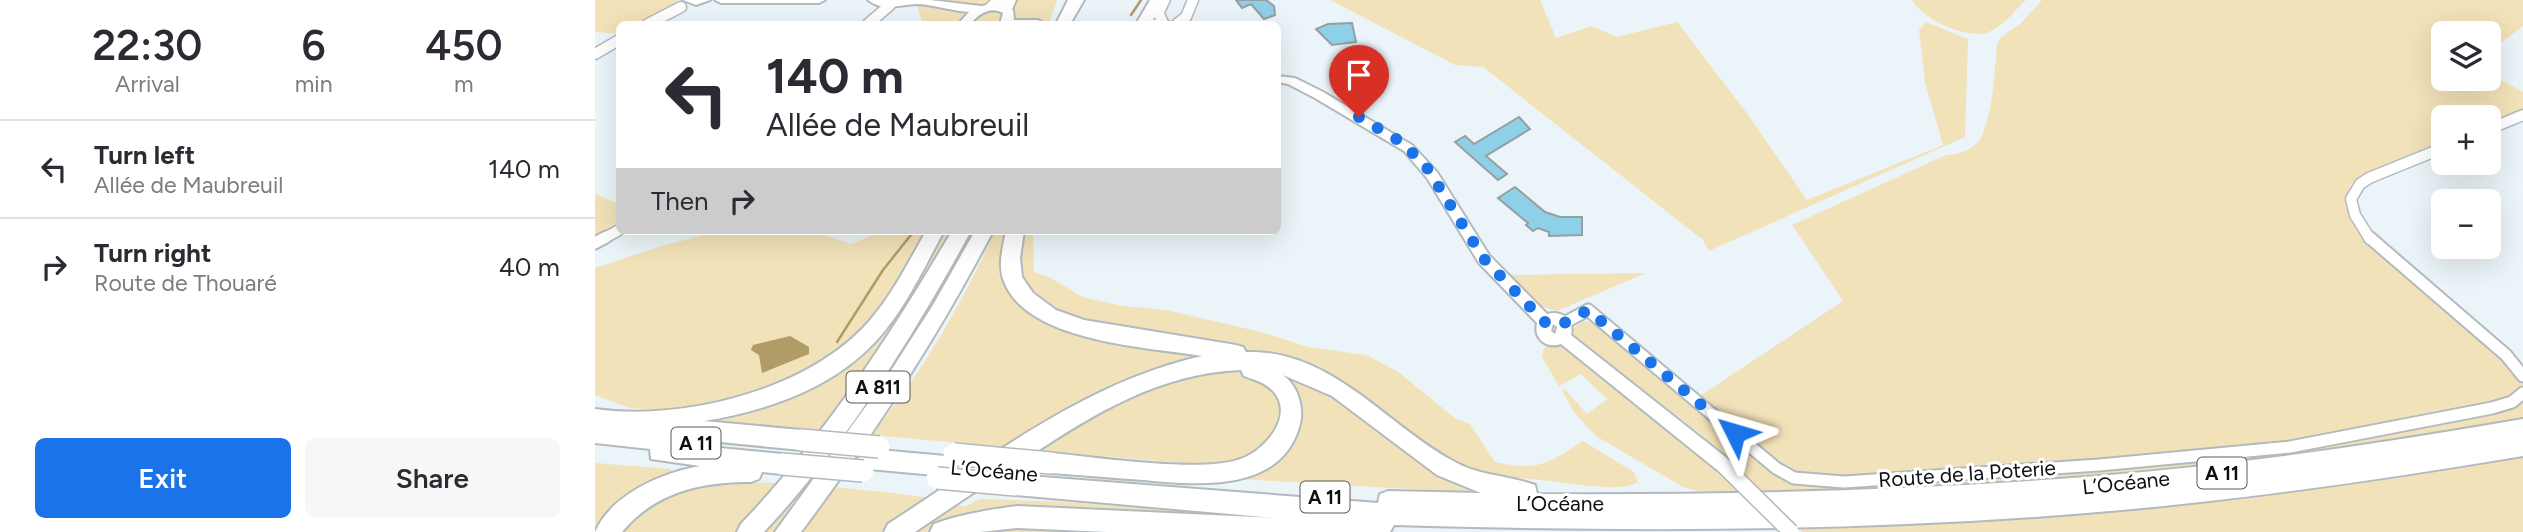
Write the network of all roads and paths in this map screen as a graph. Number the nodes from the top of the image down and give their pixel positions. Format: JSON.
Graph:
{"nodes":[{"id":1,"x":713,"y":0,"type":"edge"},
{"id":2,"x":721,"y":0,"type":"edge"},
{"id":3,"x":819,"y":0,"type":"edge"},
{"id":4,"x":1159,"y":0,"type":"edge"},
{"id":5,"x":1164,"y":0,"type":"edge"},
{"id":6,"x":1193,"y":0,"type":"edge"},
{"id":7,"x":916,"y":1,"type":"edge"},
{"id":8,"x":693,"y":2,"type":"edge"},
{"id":9,"x":1080,"y":2,"type":"edge"},
{"id":10,"x":885,"y":3,"type":"edge"},
{"id":11,"x":948,"y":7,"type":"junction"},
{"id":12,"x":1002,"y":11,"type":"edge"},
{"id":13,"x":654,"y":21,"type":"edge"},
{"id":14,"x":870,"y":21,"type":"edge"},
{"id":15,"x":965,"y":21,"type":"edge"},
{"id":16,"x":967,"y":21,"type":"edge"},
{"id":17,"x":1027,"y":21,"type":"edge"},
{"id":18,"x":1065,"y":21,"type":"edge"},
{"id":19,"x":1070,"y":21,"type":"edge"},
{"id":20,"x":1145,"y":21,"type":"edge"},
{"id":21,"x":1167,"y":21,"type":"edge"},
{"id":22,"x":1177,"y":21,"type":"edge"},
{"id":23,"x":616,"y":42,"type":"edge"},
{"id":24,"x":595,"y":54,"type":"edge"},
{"id":25,"x":1281,"y":78,"type":"edge"},
{"id":26,"x":2523,"y":115,"type":"edge"},
{"id":27,"x":2501,"y":124,"type":"edge"},
{"id":28,"x":2431,"y":153,"type":"edge"},
{"id":29,"x":616,"y":232,"type":"edge"},
{"id":30,"x":933,"y":235,"type":"edge"},
{"id":31,"x":960,"y":235,"type":"edge"},
{"id":32,"x":969,"y":235,"type":"edge"},
{"id":33,"x":982,"y":235,"type":"edge"},
{"id":34,"x":1014,"y":235,"type":"edge"},
{"id":35,"x":595,"y":243,"type":"edge"},
{"id":36,"x":1563,"y":330,"type":"junction"},
{"id":37,"x":2523,"y":376,"type":"edge"},
{"id":38,"x":1337,"y":388,"type":"junction"},
{"id":39,"x":2523,"y":393,"type":"edge"},
{"id":40,"x":595,"y":418,"type":"edge"},
{"id":41,"x":617,"y":422,"type":"junction"},
{"id":42,"x":2523,"y":428,"type":"edge"},
{"id":43,"x":595,"y":434,"type":"edge"},
{"id":44,"x":595,"y":446,"type":"edge"},
{"id":45,"x":2523,"y":446,"type":"edge"},
{"id":46,"x":794,"y":459,"type":"junction"},
{"id":47,"x":946,"y":466,"type":"junction"},
{"id":48,"x":1047,"y":469,"type":"junction"},
{"id":49,"x":1608,"y":504,"type":"junction"},
{"id":50,"x":1446,"y":517,"type":"junction"},
{"id":51,"x":607,"y":532,"type":"edge"},
{"id":52,"x":749,"y":532,"type":"edge"},
{"id":53,"x":767,"y":532,"type":"edge"},
{"id":54,"x":787,"y":532,"type":"edge"},
{"id":55,"x":896,"y":532,"type":"edge"},
{"id":56,"x":910,"y":532,"type":"edge"},
{"id":57,"x":942,"y":532,"type":"edge"},
{"id":58,"x":1791,"y":532,"type":"edge"}],
"edges":[{"from":1,"to":8,"type":"main road"},
{"from":2,"to":3,"type":"main road"},
{"from":4,"to":20,"type":"highway"},
{"from":5,"to":21,"type":"main road"},
{"from":6,"to":22,"type":"street"},
{"from":7,"to":10,"type":"main road"},
{"from":7,"to":11,"type":"main road"},
{"from":8,"to":13,"type":"street"},
{"from":9,"to":18,"type":"highway"},
{"from":9,"to":19,"type":"highway"},
{"from":10,"to":14,"type":"street"},
{"from":11,"to":12,"type":"main road"},
{"from":11,"to":15,"type":"main road"},
{"from":12,"to":16,"type":"main road"},
{"from":12,"to":17,"type":"main road"},
{"from":23,"to":24,"type":"street"},
{"from":25,"to":36,"type":"main road"},
{"from":26,"to":27,"type":"street"},
{"from":28,"to":37,"type":"street"},
{"from":29,"to":35,"type":"street"},
{"from":30,"to":41,"type":"highway"},
{"from":31,"to":52,"type":"highway"},
{"from":32,"to":53,"type":"highway","number":"A 811"},
{"from":33,"to":54,"type":"highway","number":"A 811"},
{"from":34,"to":38,"type":"highway"},
{"from":36,"to":39,"type":"street","name":"Route de la Poterie"},
{"from":36,"to":58,"type":"main road","bridge":true},
{"from":38,"to":49,"type":"highway"},
{"from":38,"to":55,"type":"highway"},
{"from":40,"to":41,"type":"highway"},
{"from":41,"to":46,"type":"highway"},
{"from":42,"to":49,"type":"highway","name":"L’Océane","number":"A 11"},
{"from":43,"to":46,"type":"highway","name":"L’Océane","number":"A 11"},
{"from":44,"to":46,"type":"highway","name":"L’Océane","number":"A 11"},
{"from":45,"to":50,"type":"highway","name":"L’Océane","number":"A 11"},
{"from":46,"to":47,"type":"highway","name":"L’Océane","number":"A 11","bridge":true},
{"from":46,"to":51,"type":"highway"},
{"from":47,"to":48,"type":"highway","name":"L’Océane","number":"A 11"},
{"from":47,"to":50,"type":"highway","name":"L’Océane","number":"A 11","bridge":true},
{"from":48,"to":49,"type":"highway","name":"L’Océane","number":"A 11"},
{"from":48,"to":56,"type":"highway"},
{"from":50,"to":57,"type":"highway"}]}
